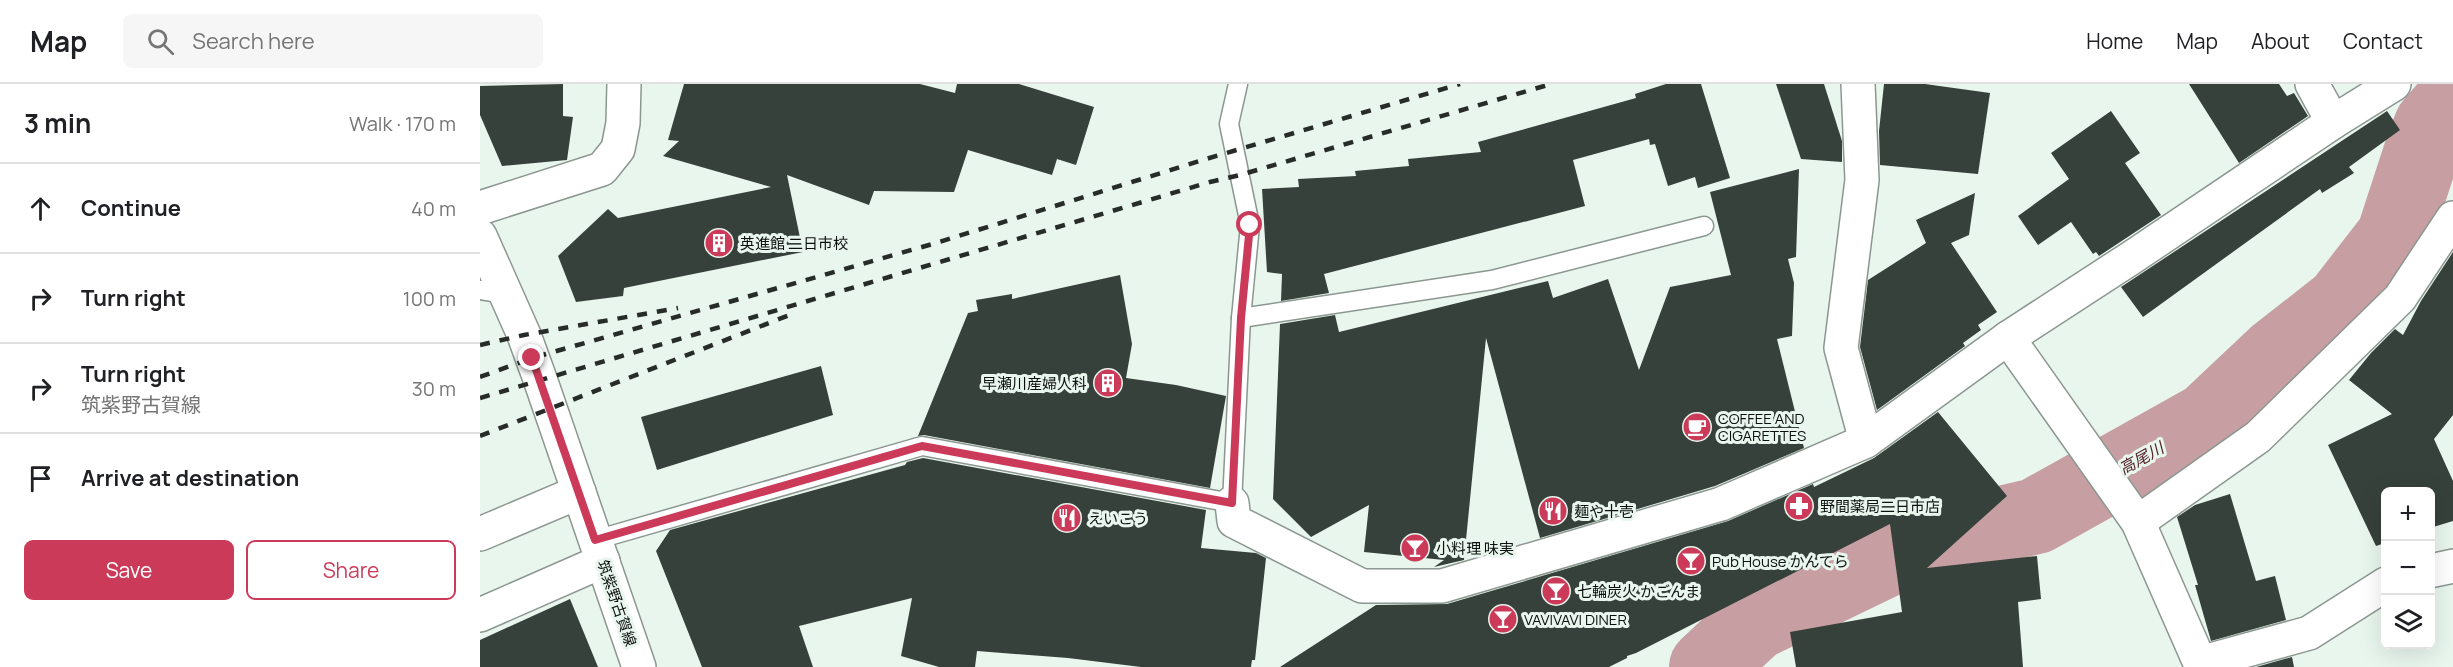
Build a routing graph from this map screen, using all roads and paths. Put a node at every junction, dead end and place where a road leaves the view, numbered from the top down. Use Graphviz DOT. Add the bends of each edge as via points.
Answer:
graph roads {
  1 [pos="624,84"];
  2 [pos="1238,84"];
  3 [pos="1858,84"];
  4 [pos="2312,84"];
  5 [pos="2394,84"];
  6 [pos="2333,122"];
  7 [pos="480,208"];
  8 [pos="2453,218"];
  9 [pos="1704,226"];
  10 [pos="480,236"];
  11 [pos="492,292"];
  12 [pos="1241,318"];
  13 [pos="2008,338"];
  14 [pos="1866,441"];
  15 [pos="579,492"];
  16 [pos="1232,503"];
  17 [pos="2133,516"];
  18 [pos="480,534"];
  19 [pos="599,551"];
  20 [pos="2453,566"];
  21 [pos="2435,570"];
  22 [pos="2381,587"];
  23 [pos="480,615"];
  24 [pos="2201,665"];
  25 [pos="639,667"];
  1 -- 7 [label="street" via="618,149 602,168"];
  2 -- 12 [label="lane" via="1229,124 1250,225"];
  3 -- 14 [label="street" via="1862,180 1841,348"];
  4 -- 6 [label="street"];
  5 -- 6 [label="street"];
  6 -- 13 [label="street"];
  8 -- 17 [label="street" via="2400,298 2258,437"];
  9 -- 12 [label="lane" via="1492,280"];
  10 -- 11 [label="street, 筑紫野古賀線"];
  11 -- 15 [label="street, 筑紫野古賀線" via="524,335"];
  12 -- 16 [label="lane"];
  13 -- 14 [label="street"];
  13 -- 17 [label="street"];
  14 -- 16 [label="street" via="1721,504 1442,586 1362,586 1234,521"];
  15 -- 18 [label="street"];
  15 -- 19 [label="street, 筑紫野古賀線"];
  16 -- 19 [label="lane" via="922,446"];
  17 -- 24 [label="street"];
  19 -- 23 [label="street"];
  19 -- 25 [label="street, 筑紫野古賀線"];
  20 -- 21 [label="street"];
  22 -- 24 [label="street" via="2309,633"];
}
